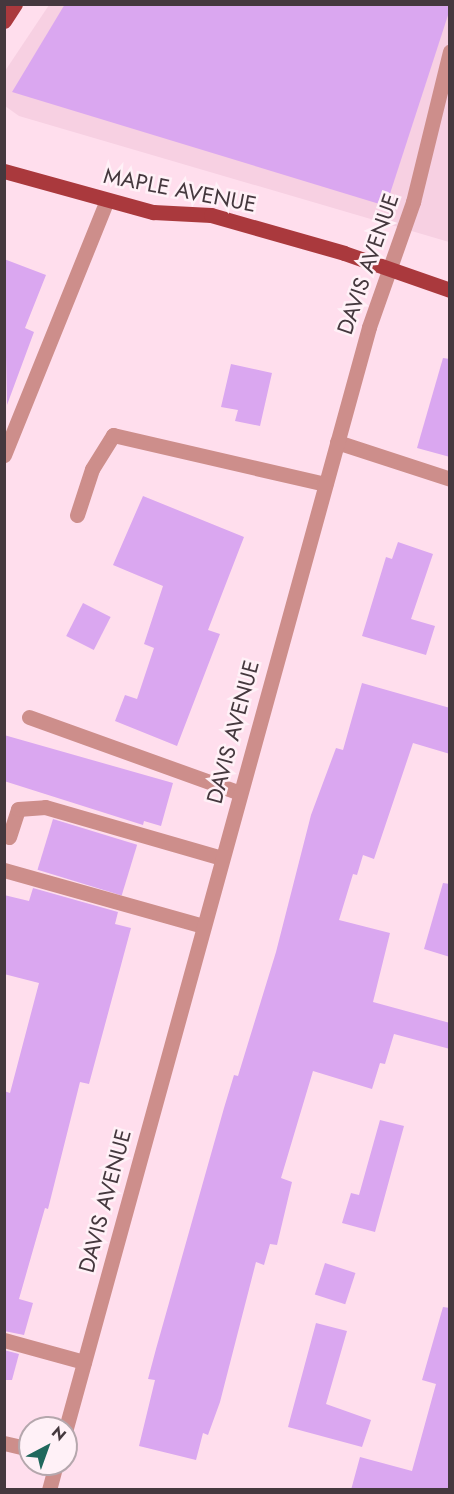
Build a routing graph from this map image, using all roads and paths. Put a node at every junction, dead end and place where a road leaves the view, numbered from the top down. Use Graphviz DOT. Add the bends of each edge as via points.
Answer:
graph roads {
  1 [pos="15,4"];
  2 [pos="4,21"];
  3 [pos="450,51"];
  4 [pos="447,78"];
  5 [pos="4,171"];
  6 [pos="108,200"];
  7 [pos="389,269"];
  8 [pos="450,290"];
  9 [pos="337,442"];
  10 [pos="4,455"];
  11 [pos="450,479"];
  12 [pos="326,484"];
  13 [pos="77,515"];
  14 [pos="29,717"];
  15 [pos="240,793"];
  16 [pos="9,837"];
  17 [pos="222,858"];
  18 [pos="4,870"];
  19 [pos="203,926"];
  20 [pos="4,1340"];
  21 [pos="84,1362"];
  22 [pos="69,1416"];
  1 -- 2 [label="main road"];
  3 -- 4 [label="street, DAVIS AVENUE"];
  4 -- 7 [label="street, DAVIS AVENUE" via="413,202"];
  5 -- 6 [label="main road, MAPLE AVENUE"];
  6 -- 7 [label="main road, MAPLE AVENUE" via="168,215 211,215"];
  6 -- 10 [label="street"];
  7 -- 8 [label="main road, MAPLE AVENUE"];
  7 -- 9 [label="street, DAVIS AVENUE"];
  9 -- 11 [label="street"];
  9 -- 12 [label="street, DAVIS AVENUE"];
  12 -- 13 [label="street" via="113,435 92,469"];
  12 -- 15 [label="street, DAVIS AVENUE"];
  14 -- 15 [label="street"];
  15 -- 17 [label="street, DAVIS AVENUE"];
  16 -- 17 [label="street" via="18,809 45,807"];
  17 -- 19 [label="street, DAVIS AVENUE"];
  18 -- 19 [label="street"];
  19 -- 21 [label="street, DAVIS AVENUE"];
  20 -- 21 [label="street"];
  21 -- 22 [label="street, DAVIS AVENUE"];
}
